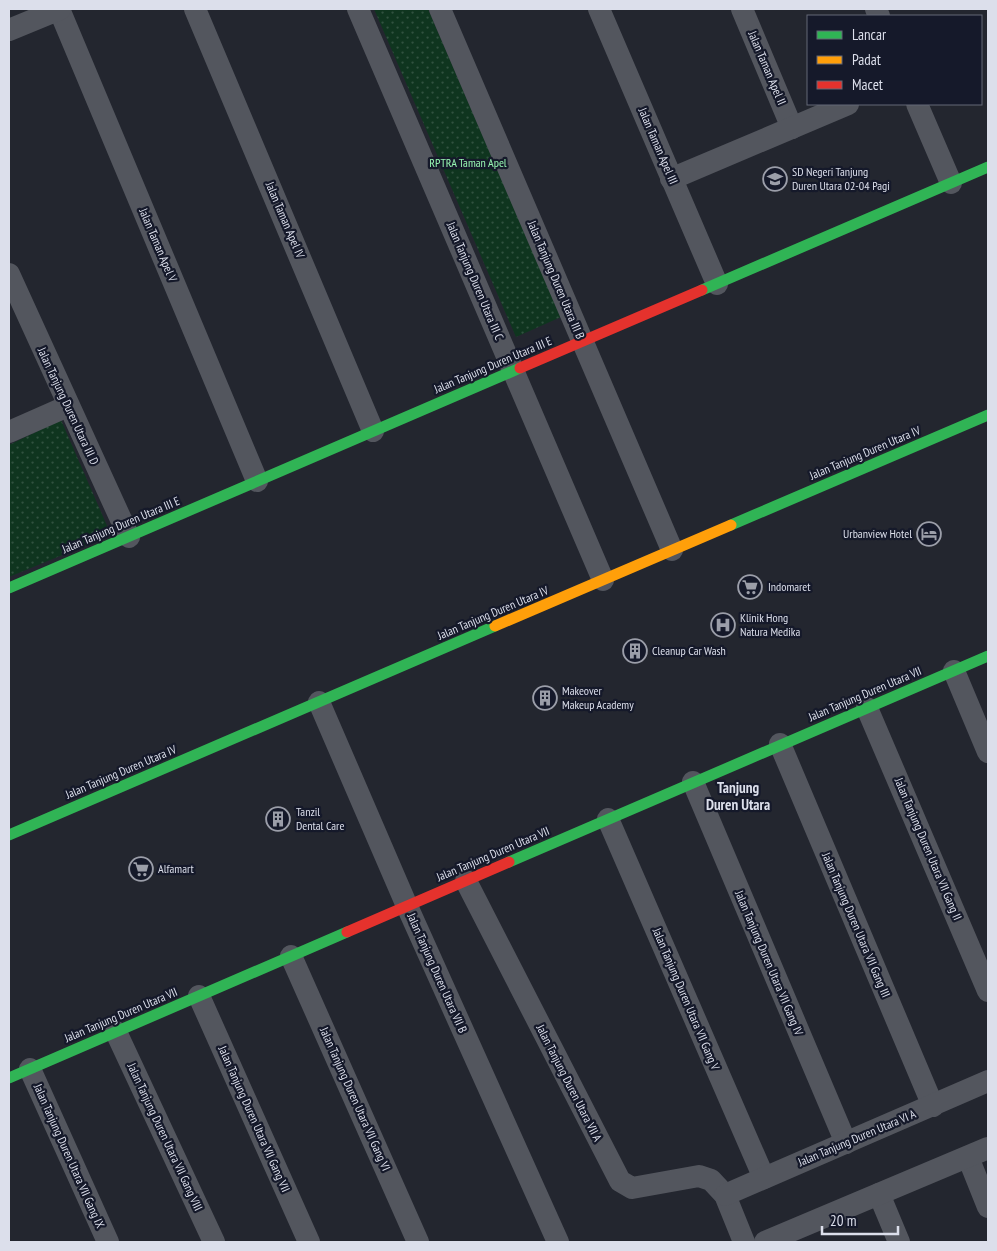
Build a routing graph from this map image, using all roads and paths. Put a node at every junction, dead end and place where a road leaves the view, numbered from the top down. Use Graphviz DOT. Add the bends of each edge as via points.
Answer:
graph roads {
  1 [pos="59,9"];
  2 [pos="195,9"];
  3 [pos="358,9"];
  4 [pos="440,9"];
  5 [pos="598,9"];
  6 [pos="742,9"];
  7 [pos="9,30"];
  8 [pos="846,105"];
  9 [pos="917,105"];
  10 [pos="792,128"];
  11 [pos="988,167"];
  12 [pos="671,179"];
  13 [pos="951,183"];
  14 [pos="9,274"];
  15 [pos="717,284"];
  16 [pos="583,342"];
  17 [pos="513,371"];
  18 [pos="68,406"];
  19 [pos="986,422"];
  20 [pos="373,431"];
  21 [pos="9,432"];
  22 [pos="257,482"];
  23 [pos="129,537"];
  24 [pos="672,550"];
  25 [pos="602,580"];
  26 [pos="9,588"];
  27 [pos="988,656"];
  28 [pos="954,671"];
  29 [pos="319,702"];
  30 [pos="867,708"];
  31 [pos="780,744"];
  32 [pos="988,752"];
  33 [pos="693,782"];
  34 [pos="608,819"];
  35 [pos="9,835"];
  36 [pos="466,881"];
  37 [pos="408,906"];
  38 [pos="291,956"];
  39 [pos="988,991"];
  40 [pos="199,996"];
  41 [pos="116,1032"];
  42 [pos="30,1069"];
  43 [pos="9,1078"];
  44 [pos="988,1082"];
  45 [pos="933,1106"];
  46 [pos="846,1143"];
  47 [pos="988,1148"];
  48 [pos="968,1157"];
  49 [pos="764,1178"];
  50 [pos="880,1194"];
  51 [pos="725,1195"];
  52 [pos="988,1207"];
  53 [pos="108,1242"];
  54 [pos="214,1242"];
  55 [pos="309,1242"];
  56 [pos="418,1242"];
  57 [pos="558,1242"];
  58 [pos="744,1242"];
  59 [pos="765,1242"];
  60 [pos="899,1242"];
  1 -- 7 [label="street"];
  1 -- 22 [label="street, Jalan Taman Apel V"];
  2 -- 20 [label="street, Jalan Taman Apel IV"];
  3 -- 17 [label="street, Jalan Tanjung Duren Utara III C"];
  4 -- 16 [label="street, Jalan Tanjung Duren Utara III B"];
  5 -- 12 [label="street, Jalan Taman Apel III"];
  6 -- 10 [label="street, Jalan Taman Apel II"];
  8 -- 10 [label="street"];
  9 -- 13 [label="street"];
  10 -- 12 [label="street"];
  11 -- 13 [label="street, Jalan Tanjung Duren Utara III E"];
  12 -- 15 [label="street, Jalan Taman Apel III"];
  13 -- 15 [label="street, Jalan Tanjung Duren Utara III E"];
  14 -- 18 [label="street, Jalan Tanjung Duren Utara III D"];
  15 -- 16 [label="street, Jalan Tanjung Duren Utara III E"];
  16 -- 17 [label="street, Jalan Tanjung Duren Utara III E"];
  16 -- 24 [label="street, Jalan Tanjung Duren Utara III B"];
  17 -- 20 [label="street, Jalan Tanjung Duren Utara III E"];
  17 -- 25 [label="street, Jalan Tanjung Duren Utara III C"];
  18 -- 21 [label="street"];
  18 -- 23 [label="street, Jalan Tanjung Duren Utara III D"];
  19 -- 24 [label="street, Jalan Tanjung Duren Utara IV"];
  20 -- 22 [label="street, Jalan Tanjung Duren Utara III E"];
  22 -- 23 [label="street, Jalan Tanjung Duren Utara III E"];
  23 -- 26 [label="street, Jalan Tanjung Duren Utara III E"];
  24 -- 25 [label="street, Jalan Tanjung Duren Utara IV"];
  25 -- 29 [label="street, Jalan Tanjung Duren Utara IV"];
  27 -- 28 [label="street, Jalan Tanjung Duren Utara VII"];
  28 -- 30 [label="street, Jalan Tanjung Duren Utara VII"];
  28 -- 32 [label="street"];
  29 -- 35 [label="street, Jalan Tanjung Duren Utara IV"];
  29 -- 37 [label="street, Jalan Tanjung Duren Utara VII B"];
  30 -- 31 [label="street, Jalan Tanjung Duren Utara VII"];
  30 -- 39 [label="street, Jalan Tanjung Duren Utara VII Gang II"];
  31 -- 33 [label="street, Jalan Tanjung Duren Utara VII"];
  31 -- 45 [label="street, Jalan Tanjung Duren Utara VII Gang III"];
  33 -- 34 [label="street, Jalan Tanjung Duren Utara VII"];
  33 -- 46 [label="street, Jalan Tanjung Duren Utara VII Gang IV"];
  34 -- 36 [label="street, Jalan Tanjung Duren Utara VII"];
  34 -- 49 [label="street, Jalan Tanjung Duren Utara VII Gang V"];
  36 -- 37 [label="street, Jalan Tanjung Duren Utara VII"];
  36 -- 51 [label="street, Jalan Tanjung Duren Utara VII A" via="620,1181 632,1188 698,1176 711,1180"];
  37 -- 38 [label="street, Jalan Tanjung Duren Utara VII"];
  37 -- 57 [label="street, Jalan Tanjung Duren Utara VII B"];
  38 -- 40 [label="street, Jalan Tanjung Duren Utara VII"];
  38 -- 56 [label="street, Jalan Tanjung Duren Utara VII Gang VI"];
  40 -- 41 [label="street, Jalan Tanjung Duren Utara VII"];
  40 -- 55 [label="street, Jalan Tanjung Duren Utara VII Gang VII"];
  41 -- 42 [label="street, Jalan Tanjung Duren Utara VII"];
  41 -- 54 [label="street, Jalan Tanjung Duren Utara VII Gang VIII"];
  42 -- 43 [label="street, Jalan Tanjung Duren Utara VII"];
  42 -- 53 [label="street, Jalan Tanjung Duren Utara VII Gang IX"];
  44 -- 45 [label="street, Jalan Tanjung Duren Utara VI A"];
  45 -- 46 [label="street, Jalan Tanjung Duren Utara VI A"];
  46 -- 49 [label="street, Jalan Tanjung Duren Utara VI A"];
  47 -- 48 [label="street"];
  48 -- 50 [label="street"];
  48 -- 52 [label="street"];
  49 -- 51 [label="street, Jalan Tanjung Duren Utara VI A"];
  50 -- 59 [label="street"];
  50 -- 60 [label="street"];
  51 -- 58 [label="street"];
}
